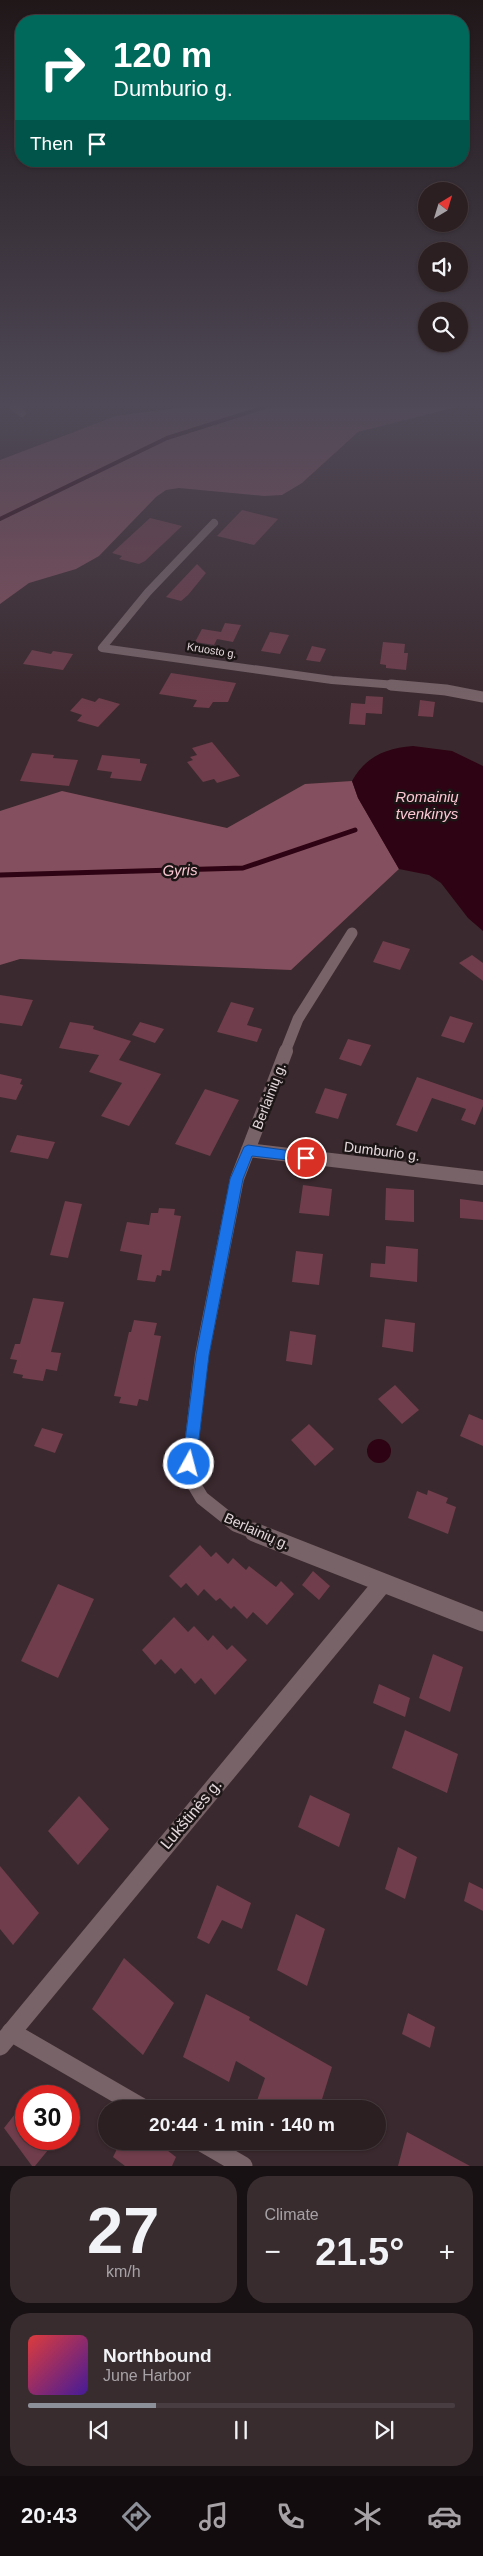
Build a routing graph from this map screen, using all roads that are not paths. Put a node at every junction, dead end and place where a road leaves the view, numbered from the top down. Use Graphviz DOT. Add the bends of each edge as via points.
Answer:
graph roads {
  1 [pos="214,523"];
  2 [pos="483,697"];
  3 [pos="352,933"];
  4 [pos="248,1150"];
  5 [pos="483,1178"];
  6 [pos="383,1582"];
  7 [pos="483,1622"];
  8 [pos="5,2039"];
  9 [pos="126,2100"];
  10 [pos="215,2150"];
  11 [pos="243,2166"];
  1 -- 2 [label="street, Kruosto g." via="148,592 102,648 334,680 459,691"];
  3 -- 4 [label="street, Berlainių g." via="298,1019"];
  4 -- 5 [label="street, Dumburio g."];
  4 -- 6 [label="street, Berlainių g." via="236,1179 202,1355 189,1464 193,1483 202,1498 236,1525"];
  6 -- 7 [label="street, Berlainių g."];
  6 -- 8 [label="street, Lukštinės g."];
  8 -- 9 [label="street"];
  10 -- 11 [label="street"];
}
